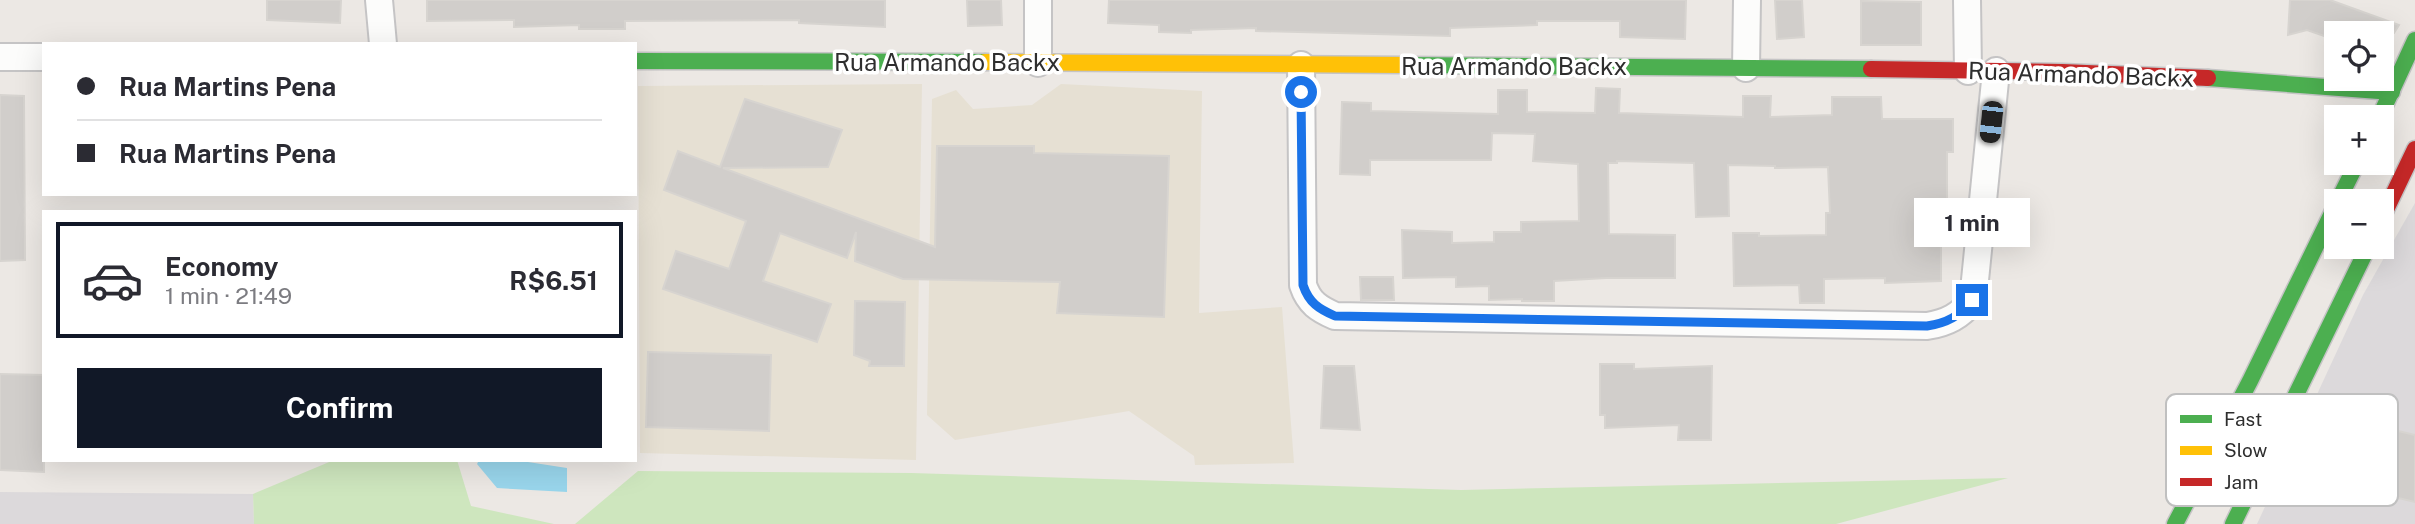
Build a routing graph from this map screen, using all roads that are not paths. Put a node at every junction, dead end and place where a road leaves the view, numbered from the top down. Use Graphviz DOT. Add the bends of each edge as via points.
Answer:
graph roads {
  1 [pos="379,0"];
  2 [pos="1038,0"];
  3 [pos="1746,0"];
  4 [pos="1967,0"];
  5 [pos="2415,40"];
  6 [pos="383,42"];
  7 [pos="0,57"];
  8 [pos="42,57"];
  9 [pos="637,61"];
  10 [pos="1038,63"];
  11 [pos="1301,65"];
  12 [pos="1746,68"];
  13 [pos="1968,71"];
  14 [pos="1996,71"];
  15 [pos="2392,92"];
  16 [pos="2385,105"];
  17 [pos="2415,149"];
  18 [pos="2394,193"];
  19 [pos="2324,230"];
  20 [pos="2362,259"];
  21 [pos="2243,394"];
  22 [pos="2296,394"];
  23 [pos="2184,506"];
  24 [pos="2242,506"];
  25 [pos="2175,524"];
  26 [pos="2233,524"];
  1 -- 6 [label="street"];
  2 -- 10 [label="street"];
  3 -- 12 [label="street"];
  4 -- 13 [label="street"];
  5 -- 15 [label="street"];
  7 -- 8 [label="street"];
  9 -- 10 [label="street, Rua Armando Backx"];
  10 -- 11 [label="street, Rua Armando Backx"];
  11 -- 12 [label="street, Rua Armando Backx"];
  11 -- 14 [label="street" via="1303,285 1318,309 1335,316 1927,326 1952,319 1972,300"];
  12 -- 13 [label="street, Rua Armando Backx"];
  13 -- 14 [label="street, Rua Armando Backx"];
  14 -- 15 [label="street, Rua Armando Backx" via="2292,81"];
  15 -- 16 [label="street"];
  17 -- 18 [label="street"];
  19 -- 21 [label="street"];
  20 -- 22 [label="street"];
  23 -- 25 [label="street"];
  24 -- 26 [label="street"];
}
